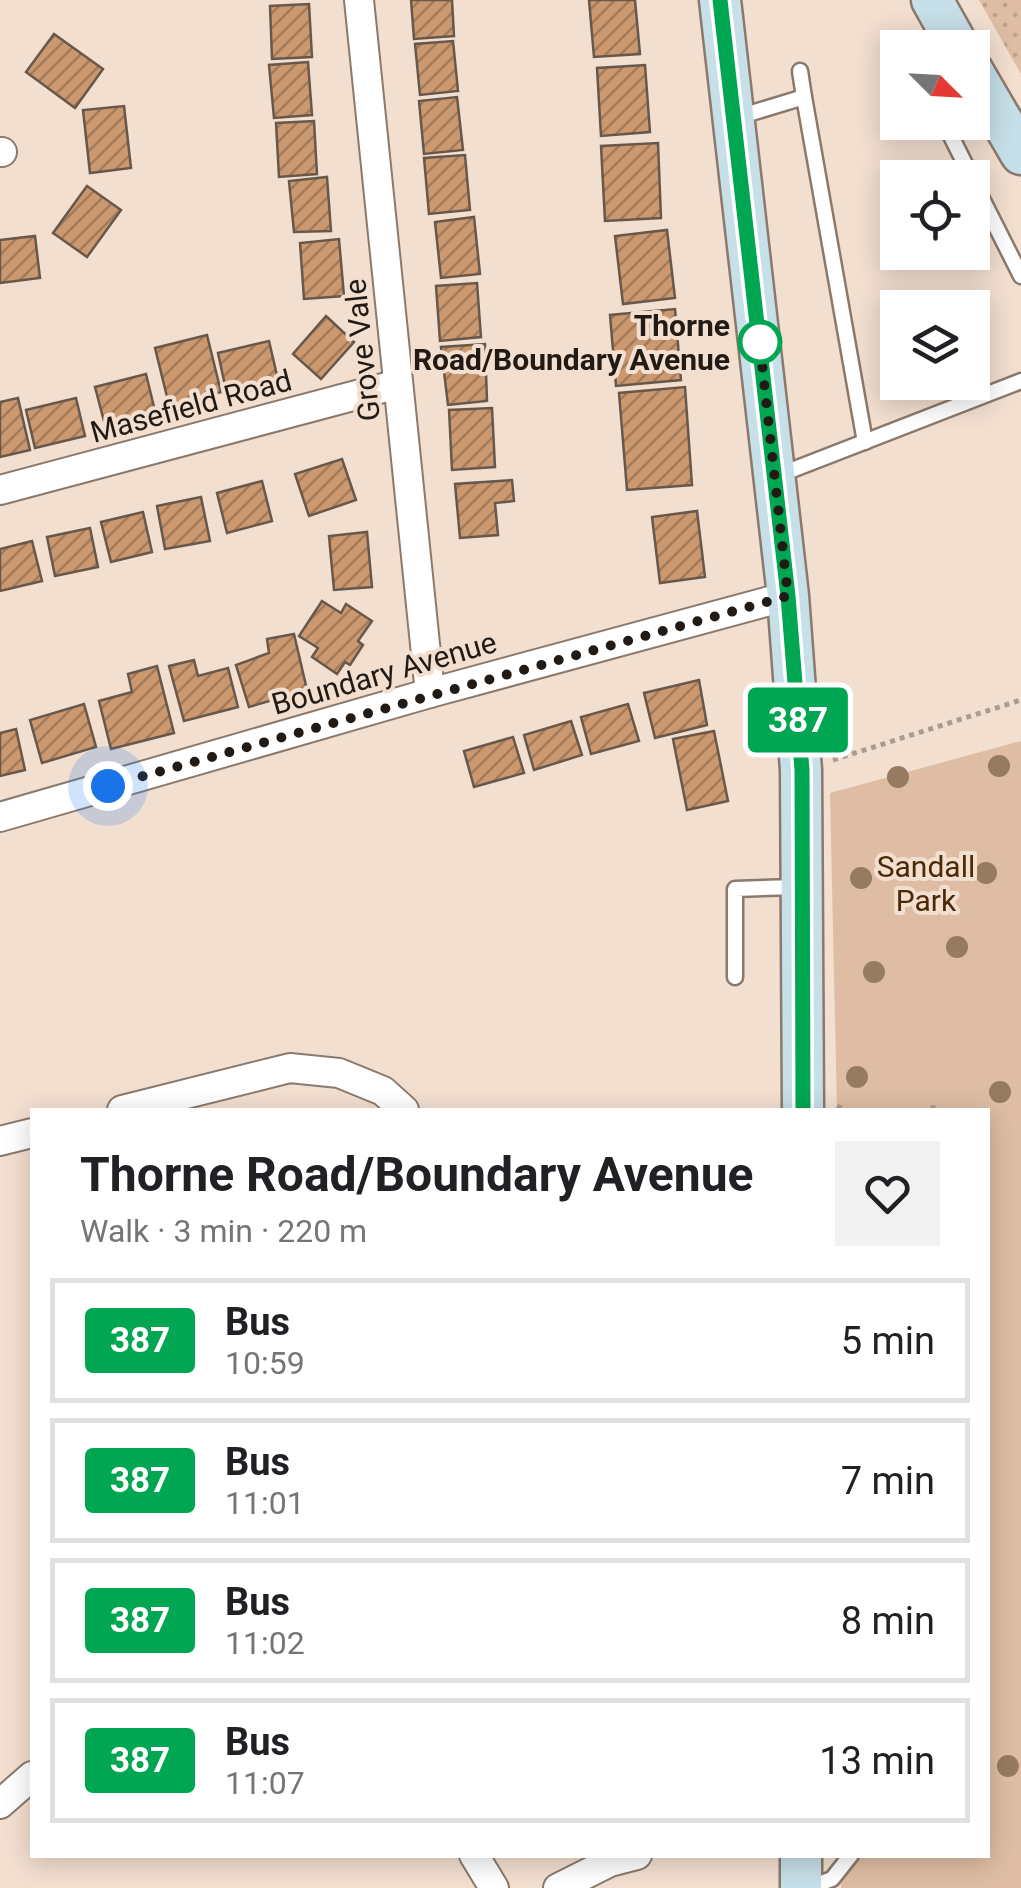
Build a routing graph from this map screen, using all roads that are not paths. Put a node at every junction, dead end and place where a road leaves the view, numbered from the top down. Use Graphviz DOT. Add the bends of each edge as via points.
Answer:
graph roads {
  1 [pos="359,0"];
  2 [pos="720,0"];
  3 [pos="932,0"];
  4 [pos="949,30"];
  5 [pos="800,71"];
  6 [pos="804,97"];
  7 [pos="990,101"];
  8 [pos="734,118"];
  9 [pos="1021,154"];
  10 [pos="990,214"];
  11 [pos="1021,276"];
  12 [pos="1021,382"];
  13 [pos="398,384"];
  14 [pos="865,442"];
  15 [pos="774,477"];
  16 [pos="0,490"];
  17 [pos="788,596"];
  18 [pos="430,694"];
  19 [pos="0,817"];
  20 [pos="802,887"];
  21 [pos="735,977"];
  22 [pos="176,1103"];
  23 [pos="137,1108"];
  24 [pos="402,1108"];
  25 [pos="820,1108"];
  26 [pos="30,1134"];
  27 [pos="0,1141"];
  28 [pos="30,1778"];
  29 [pos="0,1804"];
  30 [pos="476,1858"];
  31 [pos="625,1858"];
  32 [pos="802,1858"];
  33 [pos="848,1858"];
  34 [pos="494,1888"];
  35 [pos="558,1888"];
  36 [pos="804,1888"];
  1 -- 13 [label="street, Grove Vale"];
  2 -- 8 [label="street"];
  3 -- 4 [label="street"];
  5 -- 6 [label="lane"];
  6 -- 8 [label="lane"];
  6 -- 14 [label="lane"];
  7 -- 9 [label="street"];
  8 -- 15 [label="street"];
  10 -- 11 [label="lane"];
  12 -- 14 [label="lane"];
  13 -- 16 [label="street, Masefield Road"];
  13 -- 18 [label="street, Grove Vale"];
  14 -- 15 [label="lane"];
  15 -- 17 [label="street"];
  17 -- 18 [label="street, Boundary Avenue"];
  17 -- 20 [label="street" via="802,770"];
  18 -- 19 [label="street, Boundary Avenue"];
  20 -- 21 [label="lane" via="735,889"];
  20 -- 25 [label="street"];
  22 -- 23 [label="street"];
  22 -- 24 [label="street" via="290,1068 339,1073 383,1090"];
  26 -- 27 [label="street"];
  28 -- 29 [label="street"];
  30 -- 34 [label="street"];
  31 -- 35 [label="street"];
  32 -- 36 [label="street"];
  33 -- 36 [label="lane" via="832,1879"];
}
